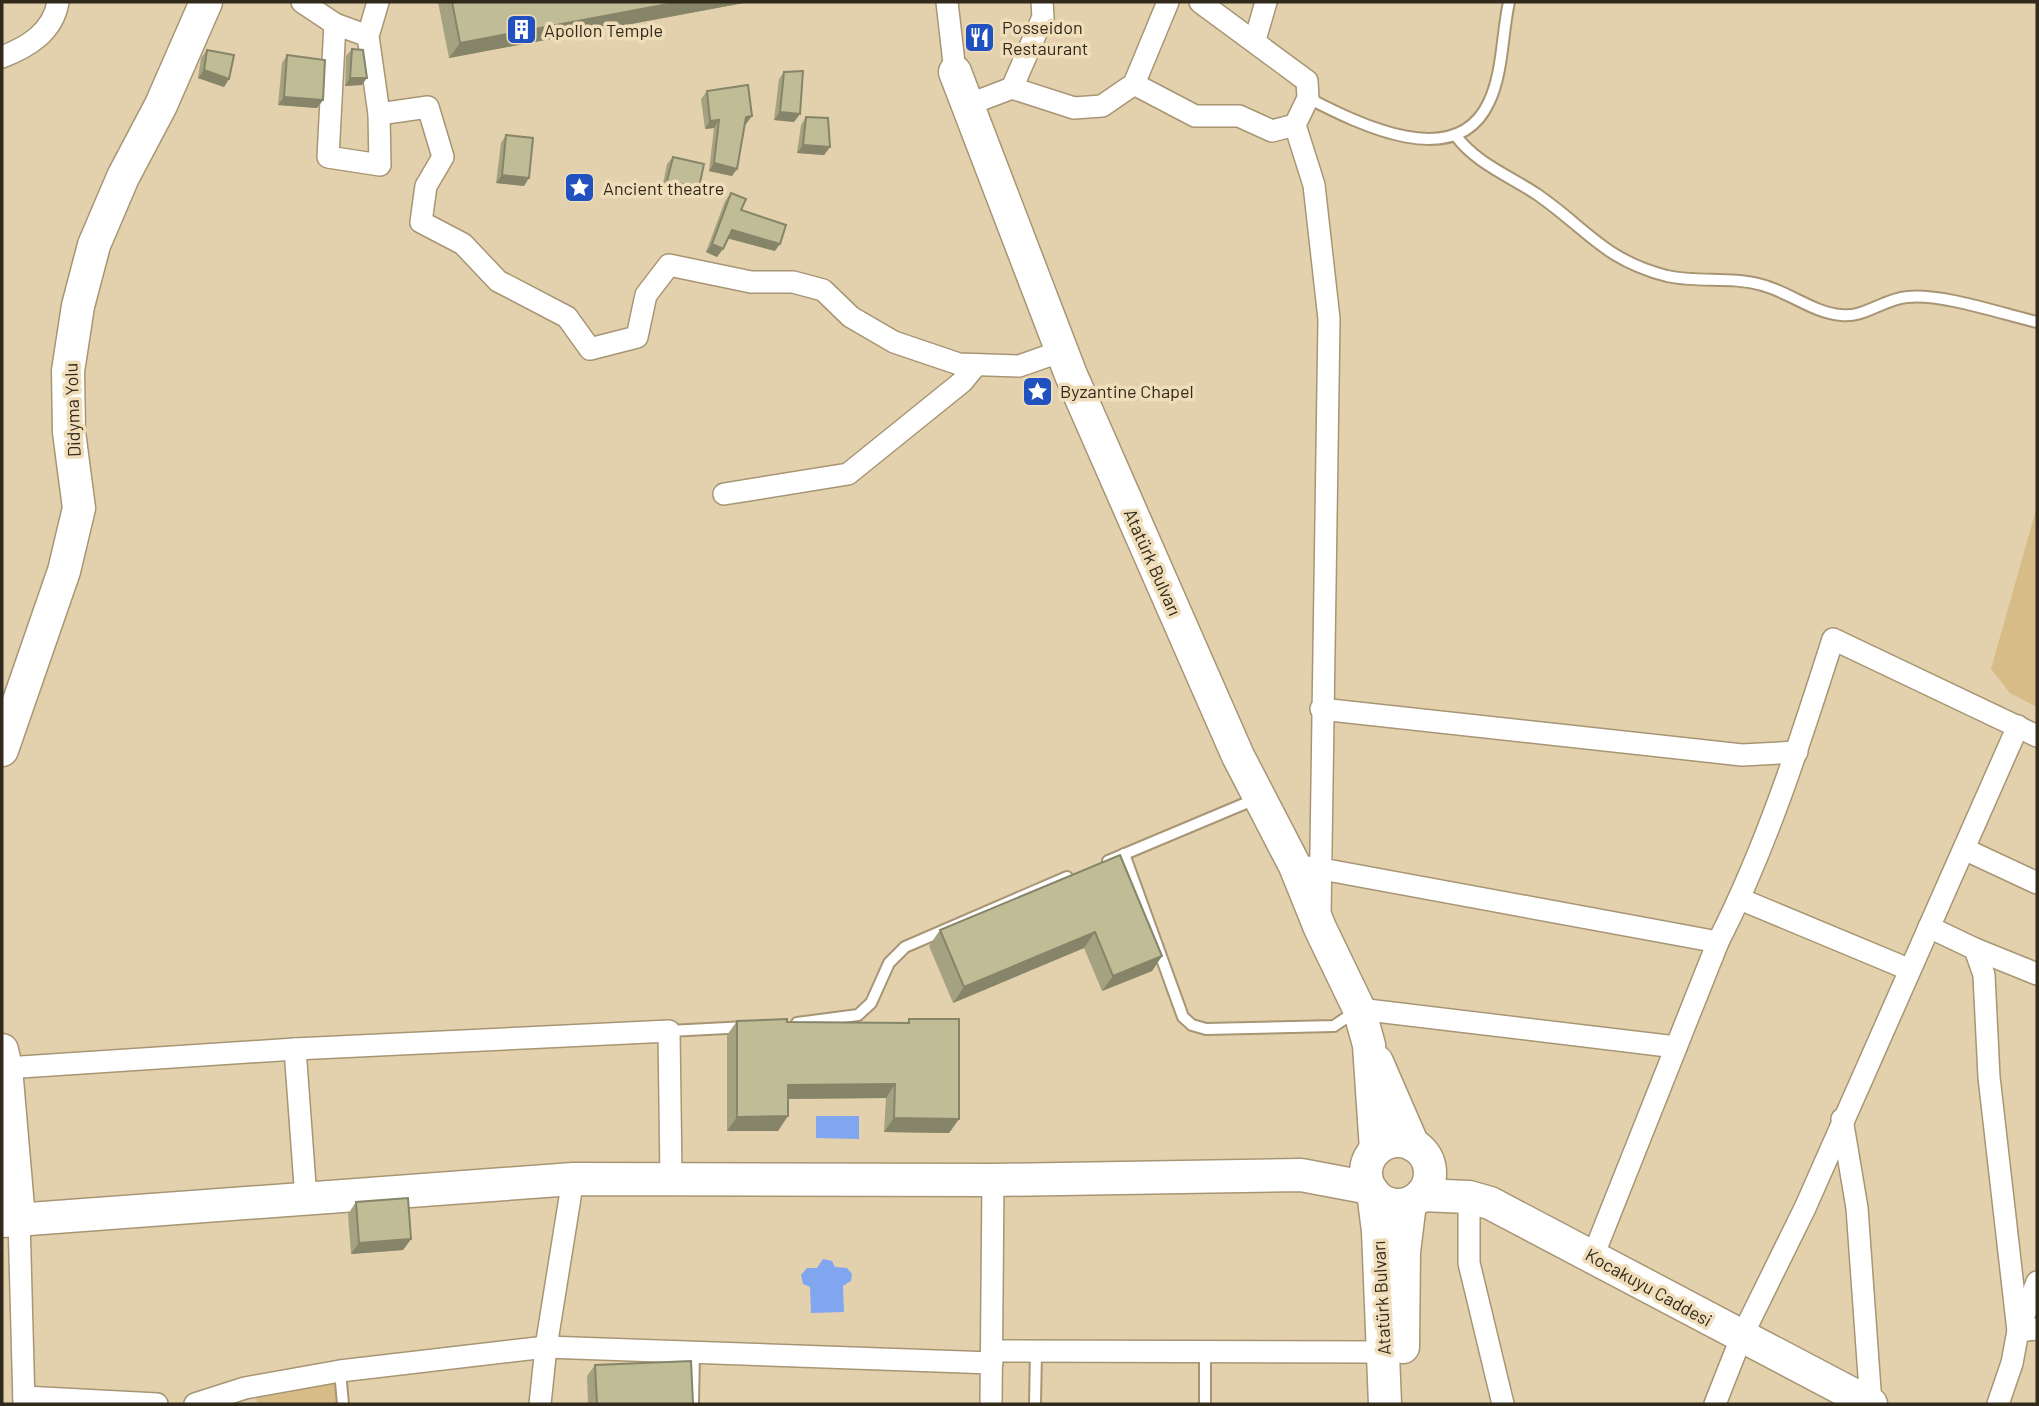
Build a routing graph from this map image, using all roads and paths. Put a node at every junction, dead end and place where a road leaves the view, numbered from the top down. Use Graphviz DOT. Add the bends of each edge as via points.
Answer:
graph roads {
  1 [pos="58,2"];
  2 [pos="206,2"];
  3 [pos="302,2"];
  4 [pos="378,2"];
  5 [pos="947,2"];
  6 [pos="1042,2"];
  7 [pos="1168,2"];
  8 [pos="1200,2"];
  9 [pos="1265,2"];
  10 [pos="1509,2"];
  11 [pos="335,24"];
  12 [pos="368,36"];
  13 [pos="1255,40"];
  14 [pos="2,57"];
  15 [pos="955,72"];
  16 [pos="1133,84"];
  17 [pos="1013,88"];
  18 [pos="1308,98"];
  19 [pos="970,104"];
  20 [pos="379,114"];
  21 [pos="1295,125"];
  22 [pos="1457,136"];
  23 [pos="2037,322"];
  24 [pos="1062,351"];
  25 [pos="976,365"];
  26 [pos="724,494"];
  27 [pos="1321,709"];
  28 [pos="2018,726"];
  29 [pos="2037,736"];
  30 [pos="2,750"];
  31 [pos="1797,752"];
  32 [pos="1259,797"];
  33 [pos="1964,849"];
  34 [pos="1124,854"];
  35 [pos="1100,864"];
  36 [pos="1309,867"];
  37 [pos="1076,874"];
  38 [pos="2037,883"];
  39 [pos="1740,899"];
  40 [pos="1929,927"];
  41 [pos="1718,942"];
  42 [pos="1975,949"];
  43 [pos="1908,969"];
  44 [pos="2037,974"];
  45 [pos="1359,1009"];
  46 [pos="791,1023"];
  47 [pos="763,1025"];
  48 [pos="668,1031"];
  49 [pos="1369,1045"];
  50 [pos="1676,1047"];
  51 [pos="295,1049"];
  52 [pos="3,1061"];
  53 [pos="1842,1119"];
  54 [pos="1421,1154"];
  55 [pos="1372,1173"];
  56 [pos="671,1178"];
  57 [pos="573,1179"];
  58 [pos="993,1180"];
  59 [pos="1469,1197"];
  60 [pos="306,1199"];
  61 [pos="1415,1199"];
  62 [pos="10,1220"];
  63 [pos="1593,1256"];
  64 [pos="2037,1282"];
  65 [pos="2027,1330"];
  66 [pos="1741,1338"];
  67 [pos="546,1347"];
  68 [pos="1036,1351"];
  69 [pos="694,1352"];
  70 [pos="1205,1352"];
  71 [pos="1384,1352"];
  72 [pos="992,1357"];
  73 [pos="340,1370"];
  74 [pos="246,1396"];
  75 [pos="24,1401"];
  76 [pos="157,1404"];
  77 [pos="195,1404"];
  78 [pos="343,1404"];
  79 [pos="540,1404"];
  80 [pos="693,1404"];
  81 [pos="991,1404"];
  82 [pos="1035,1404"];
  83 [pos="1205,1404"];
  84 [pos="1385,1404"];
  85 [pos="1402,1404"];
  86 [pos="1503,1404"];
  87 [pos="1715,1404"];
  88 [pos="1871,1404"];
  89 [pos="1998,1404"];
  1 -- 14 [label="street" via="56,14 31,46"];
  2 -- 30 [label="street, Didyma Yolu" via="94,245 68,371 69,432 79,508 64,571"];
  3 -- 11 [label="street"];
  4 -- 12 [label="street"];
  5 -- 15 [label="street"];
  6 -- 17 [label="street" via="1042,16"];
  7 -- 16 [label="street"];
  8 -- 13 [label="street"];
  9 -- 13 [label="street"];
  10 -- 22 [label="lane" via="1489,103"];
  11 -- 12 [label="street"];
  11 -- 20 [label="street" via="328,157 380,165"];
  12 -- 20 [label="street"];
  13 -- 18 [label="street" via="1307,81"];
  15 -- 19 [label="street, Atatürk Bulvarı"];
  16 -- 17 [label="street" via="1102,106 1073,108"];
  16 -- 21 [label="street" via="1195,116 1239,116 1272,131"];
  17 -- 19 [label="street"];
  18 -- 21 [label="street"];
  18 -- 22 [label="lane" via="1365,127 1402,135"];
  19 -- 24 [label="street, Atatürk Bulvarı"];
  20 -- 25 [label="street" via="428,107 443,157 426,186 421,222 463,244 498,281 567,317 590,349 637,337 646,295 668,265 751,282 793,282 823,289 851,317 894,342 959,364"];
  21 -- 27 [label="street" via="1314,185 1329,319"];
  22 -- 23 [label="lane" via="1475,157 1538,196 1597,244 1664,275 1749,281 1838,315 1922,296"];
  24 -- 25 [label="street" via="1019,366"];
  24 -- 32 [label="street, Atatürk Bulvarı"];
  25 -- 26 [label="street" via="962,382 848,474"];
  27 -- 31 [label="street" via="1742,755"];
  27 -- 36 [label="street"];
  28 -- 29 [label="street"];
  28 -- 31 [label="street" via="1833,639"];
  28 -- 33 [label="street"];
  31 -- 39 [label="street"];
  32 -- 34 [label="lane"];
  32 -- 36 [label="street, Atatürk Bulvarı"];
  33 -- 38 [label="street"];
  33 -- 40 [label="street"];
  34 -- 35 [label="lane"];
  34 -- 45 [label="lane" via="1184,1017 1192,1025 1206,1029 1334,1026"];
  36 -- 41 [label="street"];
  36 -- 45 [label="street, Atatürk Bulvarı" via="1320,928"];
  37 -- 46 [label="lane" via="905,947 888,963 871,1003 858,1015"];
  39 -- 41 [label="street"];
  39 -- 43 [label="street"];
  40 -- 42 [label="street"];
  40 -- 43 [label="street"];
  41 -- 50 [label="street"];
  42 -- 44 [label="street"];
  42 -- 65 [label="street" via="1984,975 1989,1077"];
  43 -- 53 [label="street"];
  45 -- 49 [label="street, Atatürk Bulvarı"];
  45 -- 50 [label="street"];
  47 -- 48 [label="lane"];
  48 -- 51 [label="street"];
  48 -- 56 [label="street"];
  49 -- 54 [label="street, Atatürk Bulvarı"];
  49 -- 55 [label="street, Atatürk Bulvarı"];
  50 -- 63 [label="street"];
  51 -- 52 [label="street"];
  51 -- 60 [label="street"];
  52 -- 62 [label="street"];
  53 -- 66 [label="street" via="1805,1208"];
  53 -- 88 [label="street" via="1857,1208"];
  54 -- 55 [label="street" via="1398,1141"];
  54 -- 59 [label="street"];
  54 -- 61 [label="street" via="1429,1180"];
  55 -- 58 [label="street"];
  55 -- 61 [label="street" via="1389,1203"];
  55 -- 71 [label="street, Atatürk Bulvarı"];
  56 -- 57 [label="street"];
  56 -- 58 [label="street"];
  57 -- 60 [label="street"];
  57 -- 67 [label="street"];
  58 -- 72 [label="street"];
  59 -- 61 [label="street, Kocakuyu Caddesi"];
  59 -- 63 [label="street, Kocakuyu Caddesi" via="1490,1203"];
  59 -- 86 [label="street" via="1469,1263"];
  60 -- 62 [label="street"];
  61 -- 85 [label="street, Atatürk Bulvarı" via="1404,1252"];
  62 -- 75 [label="street"];
  63 -- 66 [label="street, Kocakuyu Caddesi"];
  64 -- 65 [label="street"];
  65 -- 89 [label="street"];
  66 -- 87 [label="street"];
  66 -- 88 [label="street, Kocakuyu Caddesi"];
  67 -- 69 [label="street"];
  67 -- 73 [label="street"];
  67 -- 79 [label="street"];
  68 -- 70 [label="street"];
  68 -- 72 [label="street"];
  68 -- 82 [label="lane"];
  69 -- 72 [label="street"];
  69 -- 80 [label="lane"];
  70 -- 71 [label="street"];
  70 -- 83 [label="lane"];
  71 -- 84 [label="street, Atatürk Bulvarı"];
  72 -- 81 [label="street"];
  73 -- 74 [label="street"];
  73 -- 78 [label="lane"];
  74 -- 77 [label="street"];
  75 -- 76 [label="street"];
}
